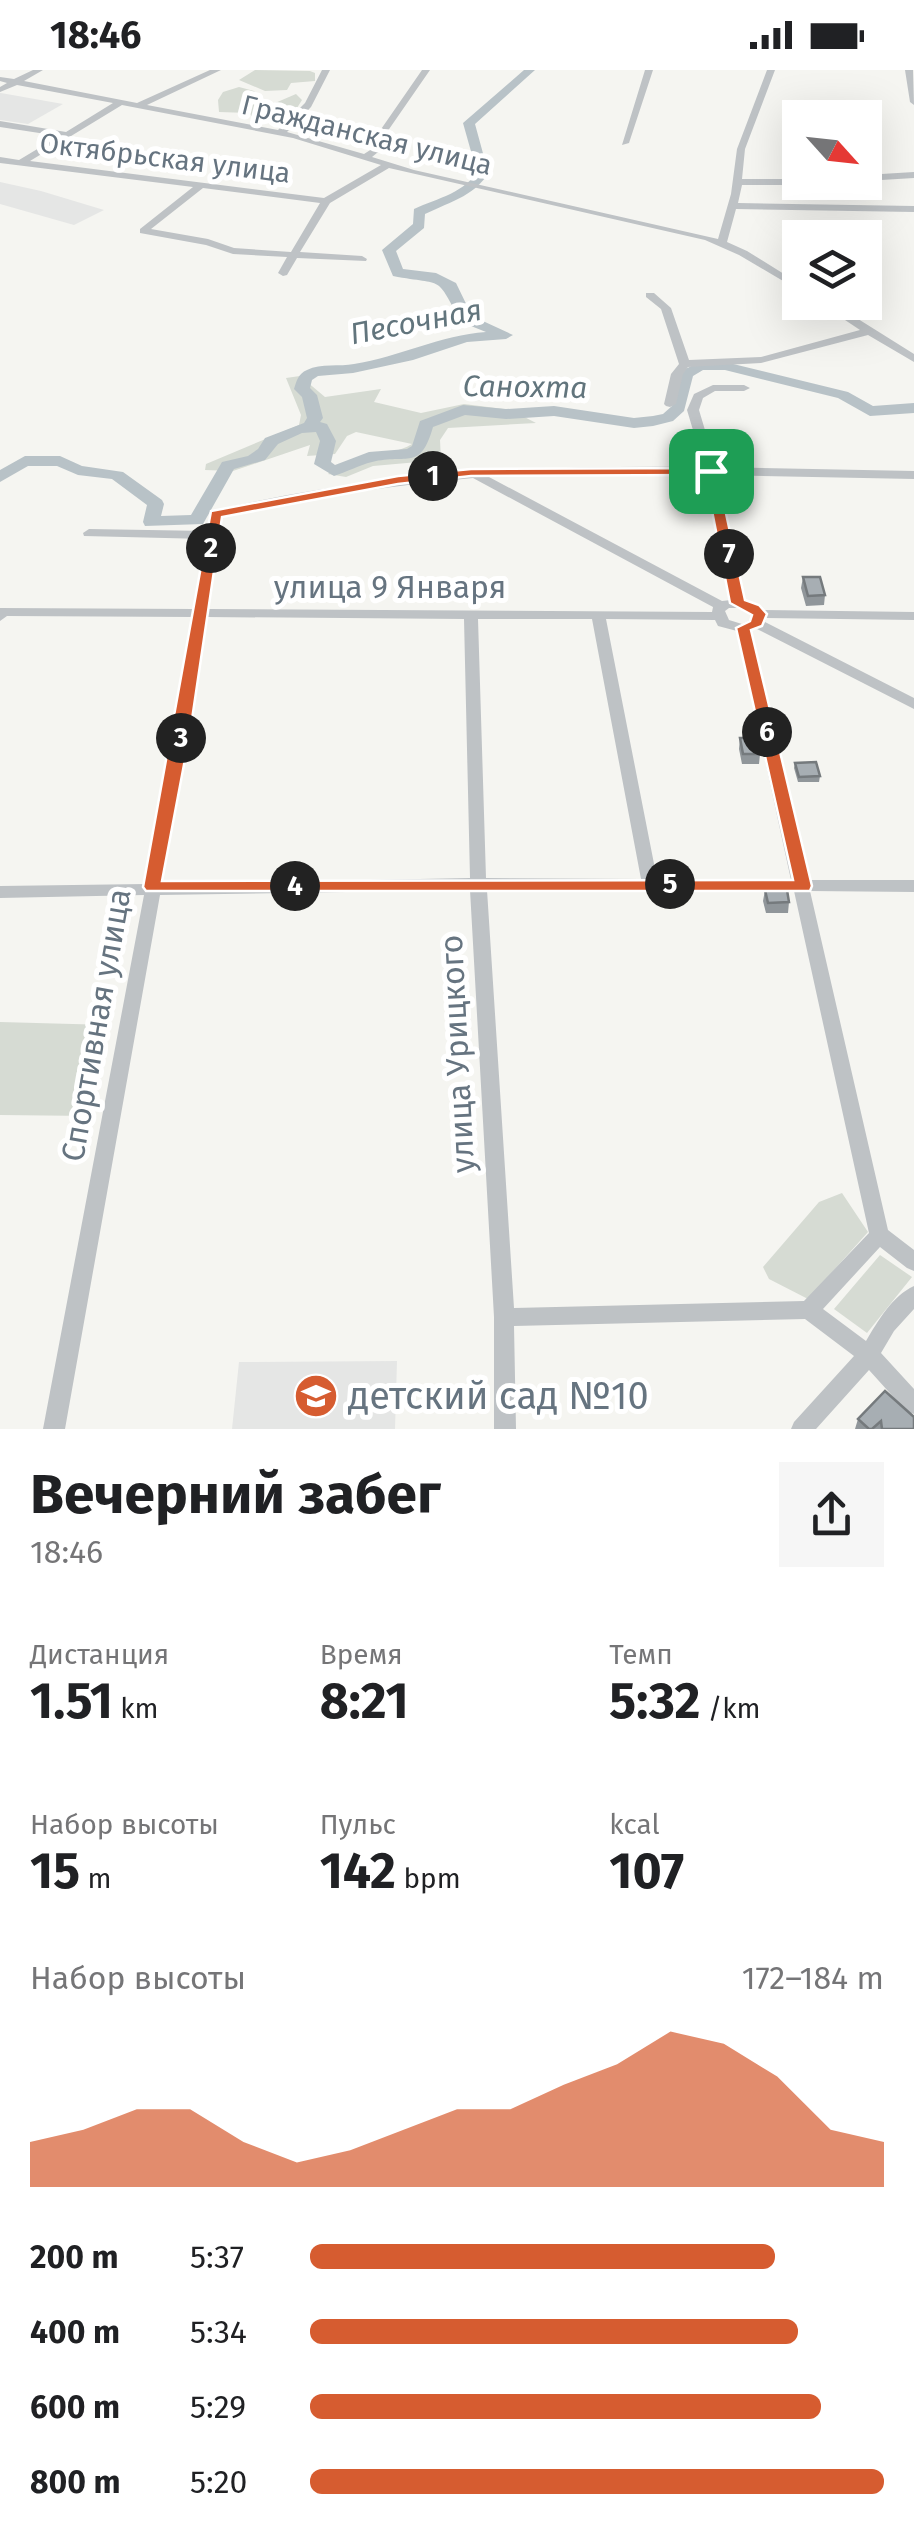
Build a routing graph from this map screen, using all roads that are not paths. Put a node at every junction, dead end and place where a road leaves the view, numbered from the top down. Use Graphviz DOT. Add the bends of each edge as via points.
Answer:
graph roads {
  1 [pos="38,70"];
  2 [pos="217,70"];
  3 [pos="326,70"];
  4 [pos="426,70"];
  5 [pos="648,70"];
  6 [pos="771,70"];
  7 [pos="909,70"];
  8 [pos="0,79"];
  9 [pos="14,82"];
  10 [pos="0,90"];
  11 [pos="121,102"];
  12 [pos="914,102"];
  13 [pos="139,105"];
  14 [pos="0,124"];
  15 [pos="280,133"];
  16 [pos="65,134"];
  17 [pos="625,144"];
  18 [pos="365,158"];
  19 [pos="0,160"];
  20 [pos="20,163"];
  21 [pos="388,165"];
  22 [pos="914,174"];
  23 [pos="882,177"];
  24 [pos="737,182"];
  25 [pos="782,182"];
  26 [pos="202,185"];
  27 [pos="326,200"];
  28 [pos="733,206"];
  29 [pos="914,208"];
  30 [pos="722,242"];
  31 [pos="296,253"];
  32 [pos="362,260"];
  33 [pos="283,273"];
  34 [pos="782,277"];
  35 [pos="650,295"];
  36 [pos="851,320"];
  37 [pos="869,332"];
  38 [pos="914,360"];
  39 [pos="685,364"];
  40 [pos="744,388"];
  41 [pos="670,404"];
  42 [pos="711,471"];
  43 [pos="471,472"];
  44 [pos="914,475"];
  45 [pos="89,533"];
  46 [pos="213,535"];
  47 [pos="738,603"];
  48 [pos="720,611"];
  49 [pos="201,613"];
  50 [pos="1,614"];
  51 [pos="472,615"];
  52 [pos="598,615"];
  53 [pos="914,616"];
  54 [pos="753,622"];
  55 [pos="914,704"];
  56 [pos="478,884"];
  57 [pos="650,884"];
  58 [pos="804,886"];
  59 [pos="914,886"];
  60 [pos="152,887"];
  61 [pos="0,892"];
  62 [pos="880,1235"];
  63 [pos="914,1262"];
  64 [pos="914,1295"];
  65 [pos="810,1310"];
  66 [pos="504,1317"];
  67 [pos="869,1355"];
  68 [pos="914,1404"];
  69 [pos="54,1429"];
  70 [pos="504,1429"];
  71 [pos="802,1429"];
  1 -- 9 [label="street"];
  2 -- 13 [label="street"];
  3 -- 15 [label="street" via="303,116"];
  4 -- 18 [label="street" via="379,148"];
  5 -- 17 [label="street"];
  6 -- 24 [label="street" via="741,149"];
  7 -- 12 [label="street"];
  8 -- 9 [label="street, Гражданская улица"];
  9 -- 10 [label="street"];
  9 -- 11 [label="street, Гражданская улица"];
  11 -- 13 [label="street, Гражданская улица"];
  11 -- 16 [label="street"];
  13 -- 15 [label="street, Гражданская улица"];
  14 -- 16 [label="street"];
  15 -- 18 [label="street, Гражданская улица"];
  16 -- 20 [label="street"];
  18 -- 21 [label="street, Гражданская улица"];
  19 -- 20 [label="street, Октябрьская улица"];
  20 -- 26 [label="street, Октябрьская улица"];
  21 -- 27 [label="street, Октябрьская улица"];
  21 -- 30 [label="street, Гражданская улица"];
  22 -- 23 [label="street"];
  24 -- 25 [label="street"];
  24 -- 28 [label="street"];
  26 -- 27 [label="street, Октябрьская улица"];
  26 -- 31 [label="street" via="144,231 233,250"];
  27 -- 31 [label="street, Октябрьская улица"];
  28 -- 29 [label="street"];
  28 -- 30 [label="street"];
  30 -- 34 [label="street, Гражданская улица"];
  31 -- 32 [label="street"];
  31 -- 33 [label="street, Октябрьская улица"];
  35 -- 39 [label="street" via="666,308"];
  36 -- 37 [label="street"];
  37 -- 38 [label="street"];
  37 -- 39 [label="street" via="760,360"];
  39 -- 41 [label="street"];
  40 -- 42 [label="street" via="713,388 698,396 694,410"];
  42 -- 43 [label="street"];
  42 -- 44 [label="street"];
  42 -- 47 [label="street"];
  43 -- 46 [label="street, Спортивная улица" via="216,514"];
  43 -- 48 [label="street"];
  45 -- 46 [label="street"];
  46 -- 49 [label="street, Спортивная улица"];
  47 -- 48 [label="street"];
  47 -- 54 [label="street" via="754,608"];
  48 -- 52 [label="street, улица 9 Января"];
  48 -- 54 [label="street" via="729,626"];
  49 -- 50 [label="street, улица 9 Января"];
  49 -- 51 [label="street, улица 9 Января"];
  49 -- 60 [label="street, Спортивная улица"];
  51 -- 52 [label="street, улица 9 Января"];
  51 -- 56 [label="street, улица Урицкого"];
  52 -- 57 [label="street"];
  53 -- 54 [label="street"];
  54 -- 55 [label="street"];
  54 -- 58 [label="street"];
  56 -- 57 [label="street"];
  56 -- 60 [label="street"];
  56 -- 66 [label="street, улица Урицкого"];
  57 -- 58 [label="street"];
  58 -- 59 [label="street"];
  58 -- 62 [label="street"];
  60 -- 61 [label="street"];
  60 -- 69 [label="street, Спортивная улица"];
  62 -- 63 [label="street"];
  62 -- 65 [label="street"];
  64 -- 67 [label="street"];
  65 -- 66 [label="street"];
  65 -- 67 [label="street"];
  66 -- 70 [label="street, улица Урицкого"];
  67 -- 68 [label="street"];
  67 -- 71 [label="street"];
}
